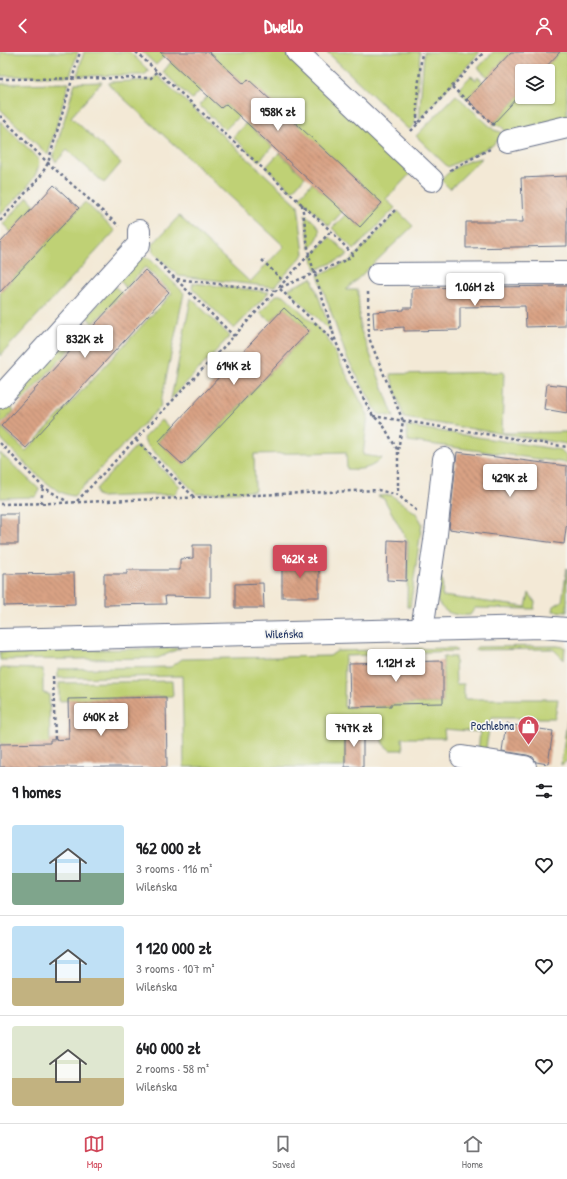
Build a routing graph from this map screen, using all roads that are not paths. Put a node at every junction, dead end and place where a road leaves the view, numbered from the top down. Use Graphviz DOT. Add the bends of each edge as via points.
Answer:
graph roads {
  1 [pos="297,52"];
  2 [pos="567,126"];
  3 [pos="502,134"];
  4 [pos="432,180"];
  5 [pos="139,231"];
  6 [pos="567,273"];
  7 [pos="373,281"];
  8 [pos="0,397"];
  9 [pos="444,459"];
  10 [pos="567,629"];
  11 [pos="422,630"];
  12 [pos="0,640"];
  13 [pos="462,758"];
  14 [pos="525,767"];
  1 -- 4 [label="street"];
  2 -- 3 [label="street"];
  5 -- 8 [label="street" via="139,244"];
  6 -- 7 [label="street"];
  9 -- 11 [label="street"];
  10 -- 11 [label="street, Wileńska" via="541,627"];
  11 -- 12 [label="street, Wileńska"];
  13 -- 14 [label="street"];
}
